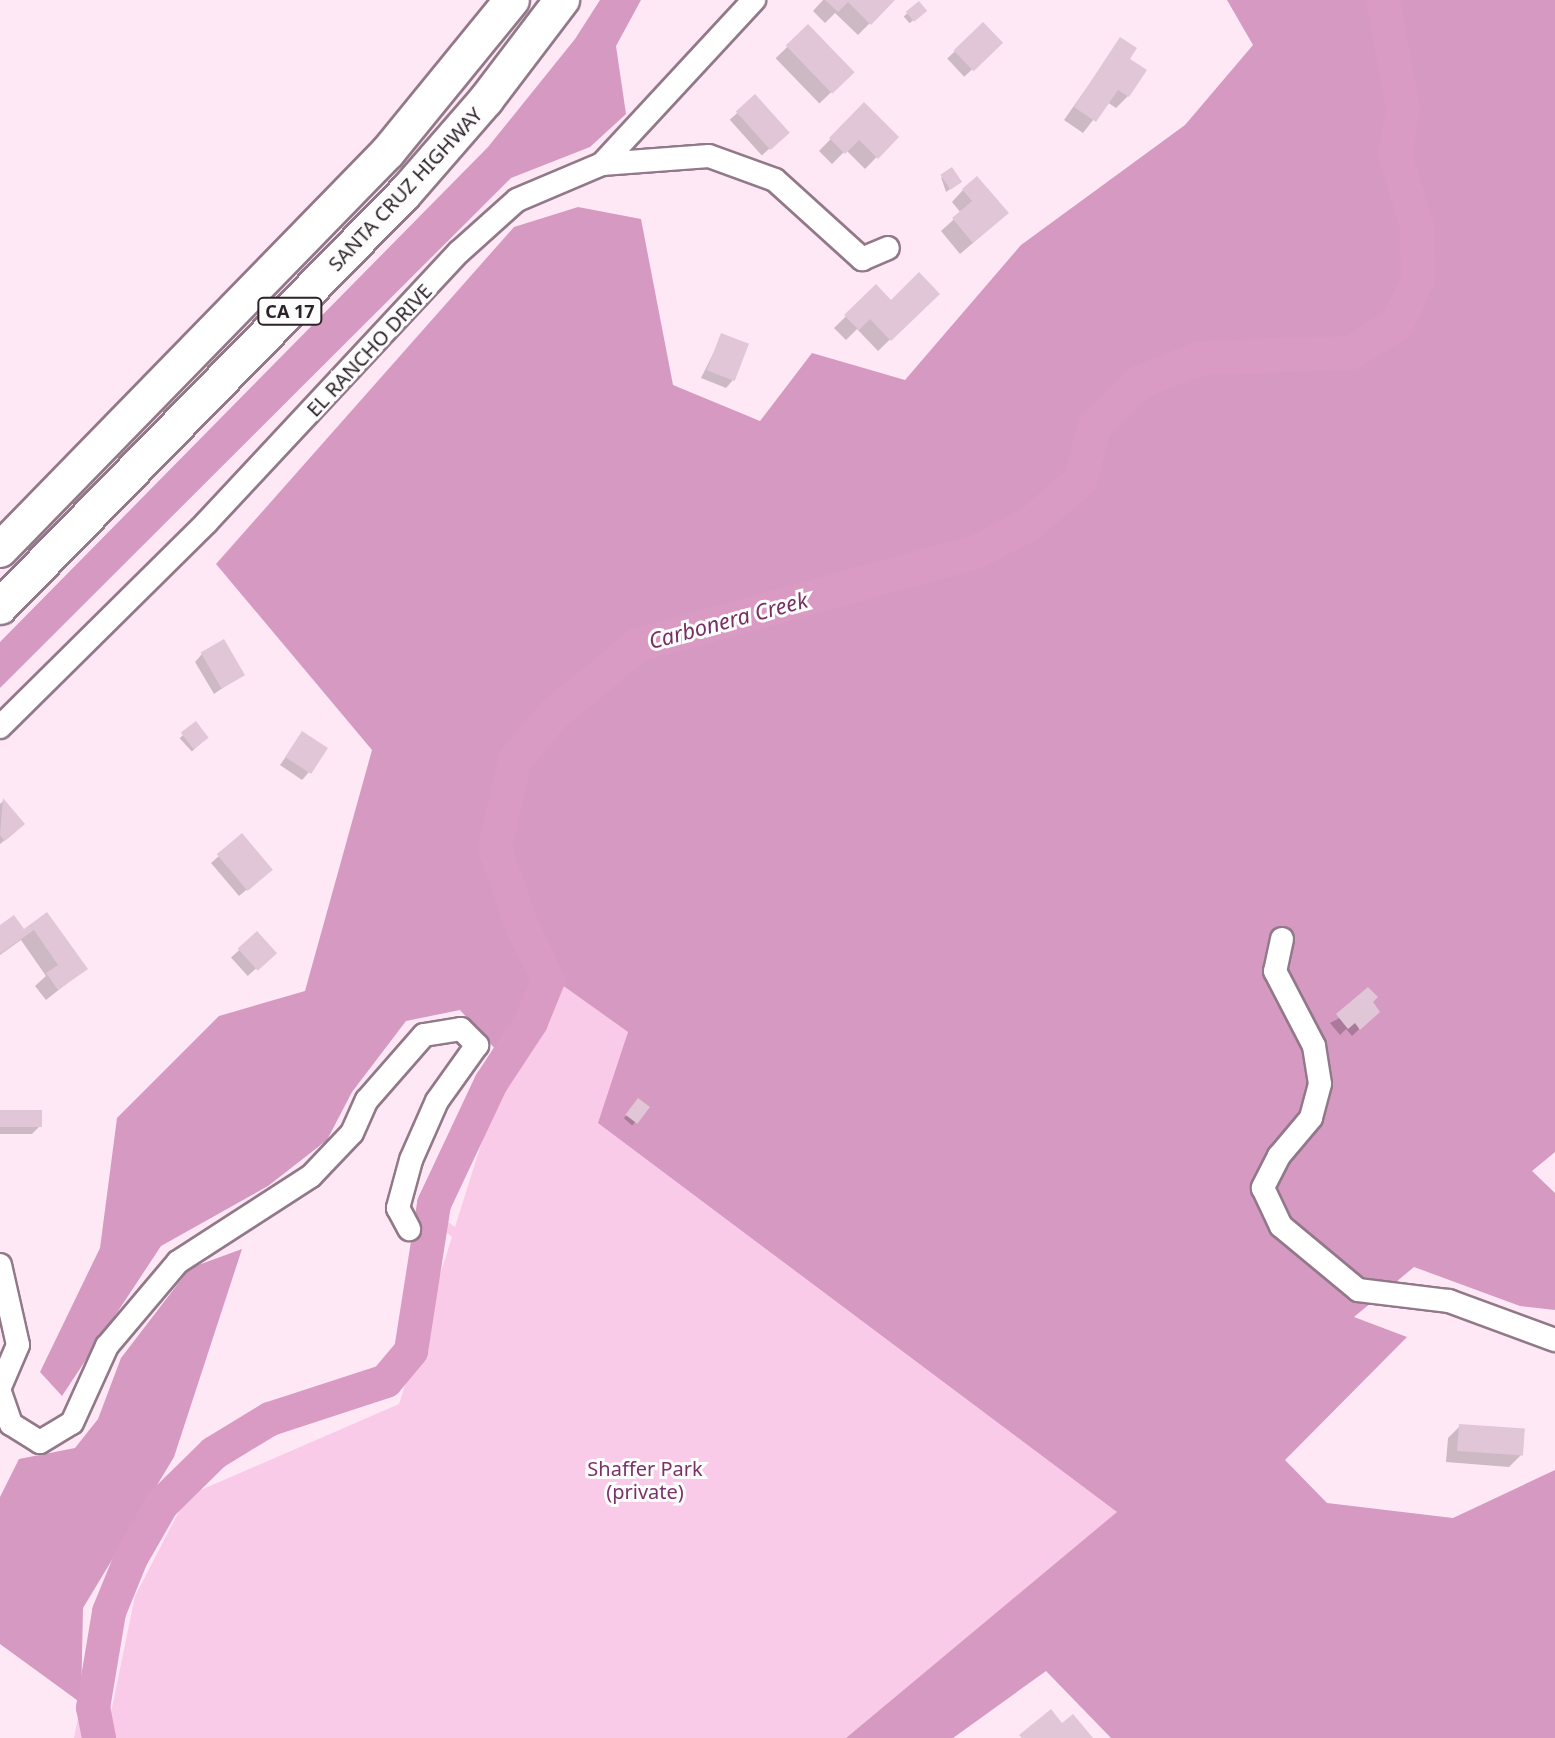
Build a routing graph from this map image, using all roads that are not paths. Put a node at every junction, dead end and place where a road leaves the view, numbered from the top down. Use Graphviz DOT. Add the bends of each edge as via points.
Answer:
graph roads {
  1 [pos="512,0"];
  2 [pos="562,0"];
  3 [pos="754,0"];
  4 [pos="602,164"];
  5 [pos="888,248"];
  6 [pos="0,550"];
  7 [pos="0,607"];
  8 [pos="0,727"];
  9 [pos="1282,939"];
  10 [pos="409,1229"];
  11 [pos="0,1265"];
  12 [pos="1555,1340"];
  13 [pos="0,1389"];
  1 -- 6 [label="highway, SANTA CRUZ HIGHWAY / CA 17" via="388,152"];
  2 -- 7 [label="highway, SANTA CRUZ HIGHWAY / CA 17" via="486,100 406,192"];
  3 -- 4 [label="street, EL RANCHO DRIVE"];
  4 -- 5 [label="street" via="709,156 775,180 862,259"];
  4 -- 8 [label="street, EL RANCHO DRIVE" via="517,200 459,252 206,523"];
  9 -- 12 [label="street" via="1275,971 1314,1046 1320,1084 1311,1118 1279,1156 1263,1188 1281,1226 1358,1290 1449,1301"];
  10 -- 13 [label="street" via="398,1208 411,1160 437,1101 477,1045 461,1029 424,1035 367,1100 352,1133 311,1176 178,1262 107,1346 72,1423 40,1442 11,1424"];
  11 -- 13 [label="street" via="18,1345"];
}
